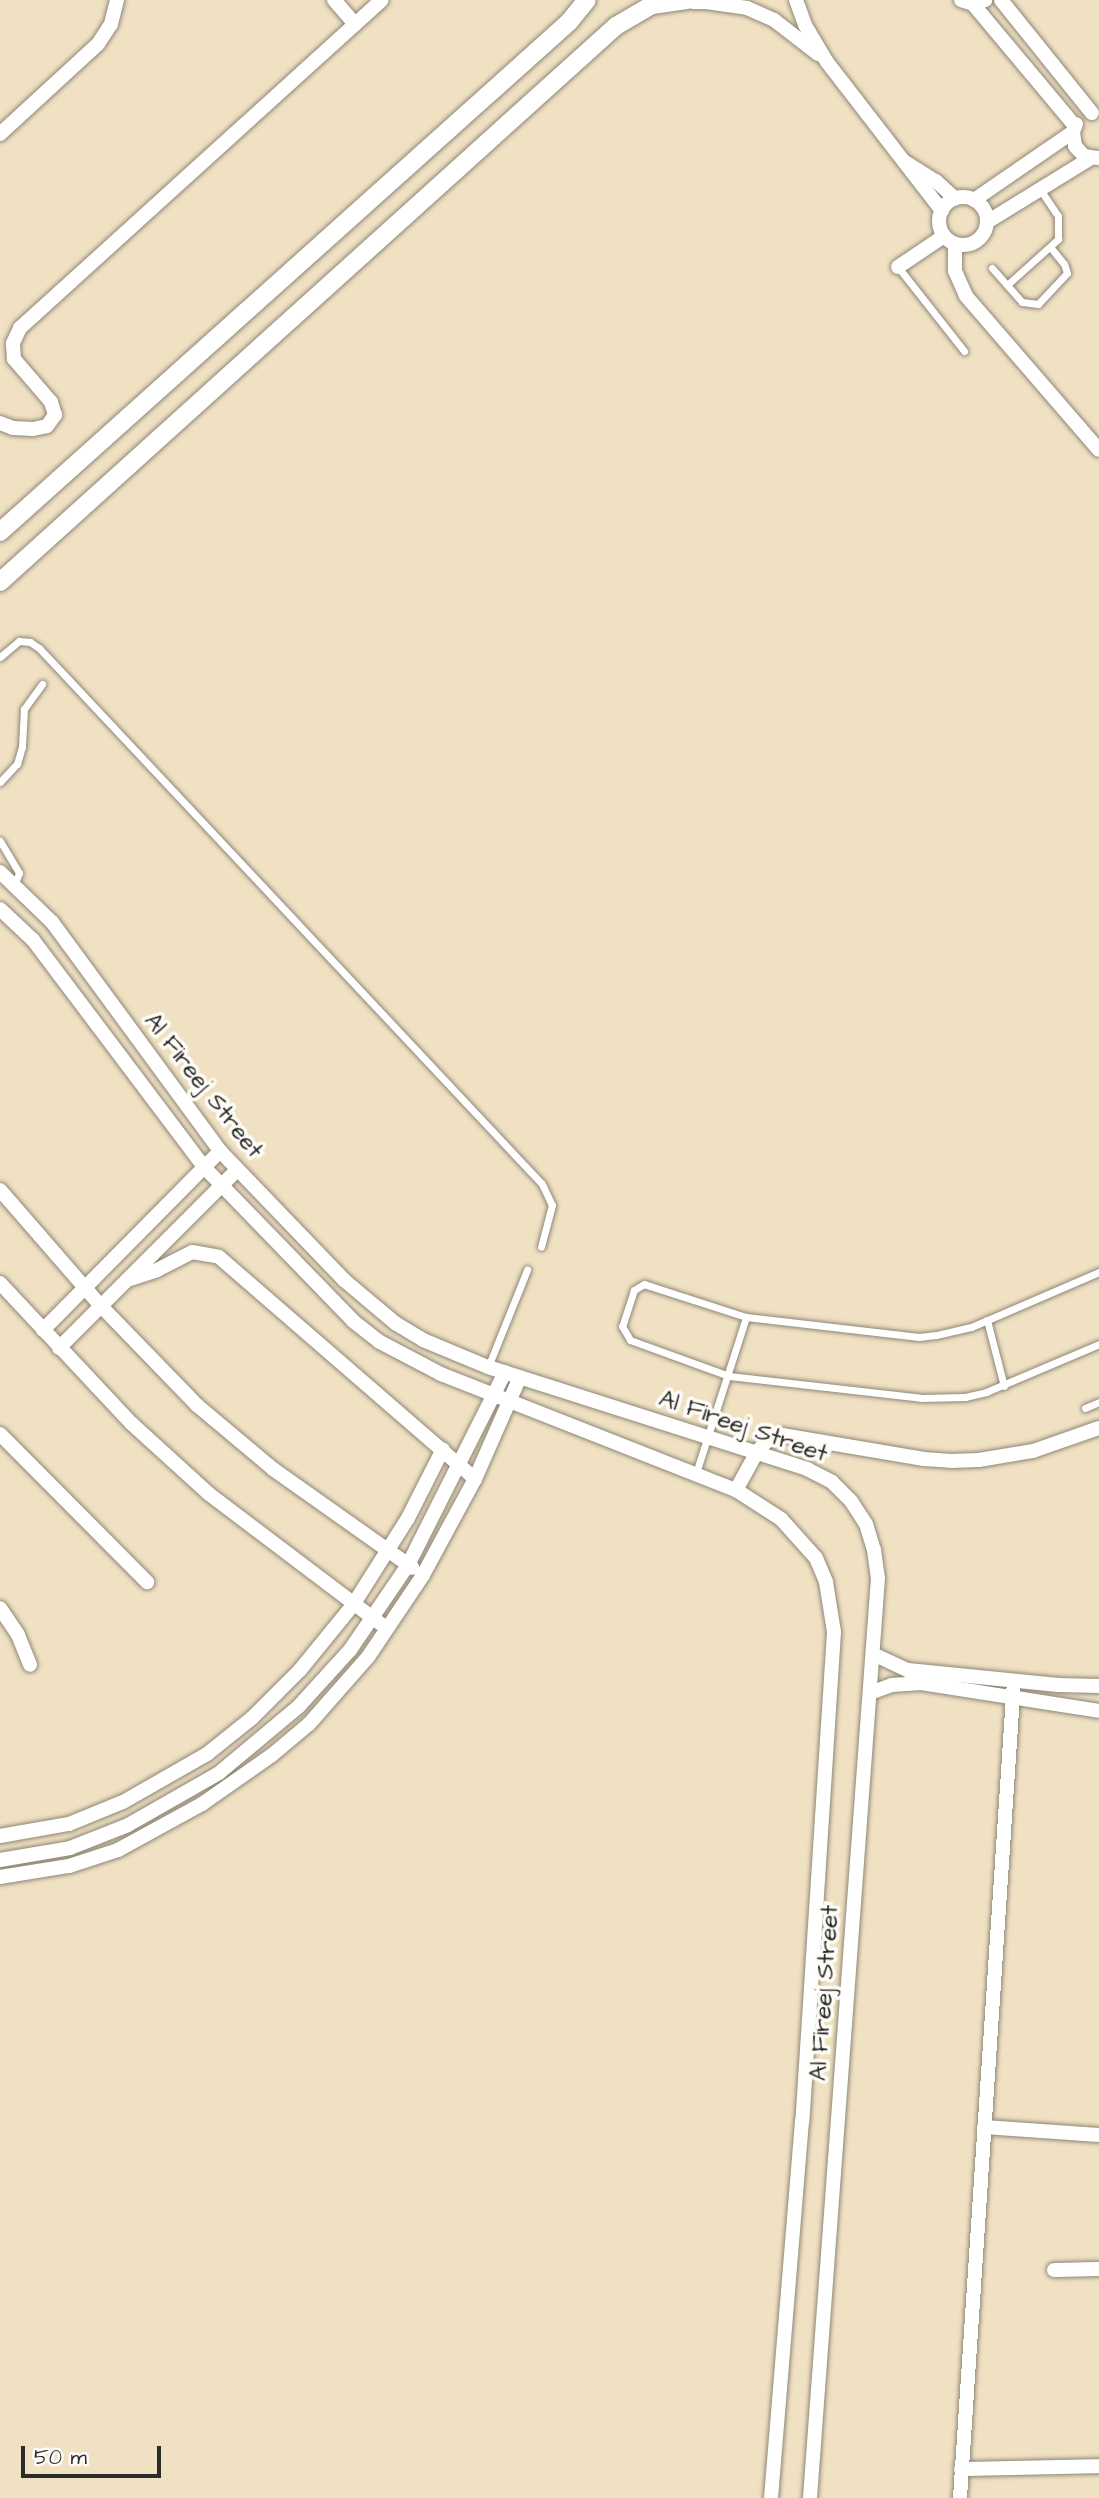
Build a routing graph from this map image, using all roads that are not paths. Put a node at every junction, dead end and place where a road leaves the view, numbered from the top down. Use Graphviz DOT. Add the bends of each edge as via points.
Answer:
graph roads {
  1 [pos="117,0"];
  2 [pos="334,0"];
  3 [pos="382,0"];
  4 [pos="587,0"];
  5 [pos="687,0"];
  6 [pos="693,0"];
  7 [pos="718,0"];
  8 [pos="796,0"];
  9 [pos="1001,0"];
  10 [pos="702,1"];
  11 [pos="973,1"];
  12 [pos="355,24"];
  13 [pos="827,62"];
  14 [pos="1056,68"];
  15 [pos="1038,82"];
  16 [pos="1096,113"];
  17 [pos="1074,129"];
  18 [pos="0,134"];
  19 [pos="1095,158"];
  20 [pos="904,161"];
  21 [pos="1040,189"];
  22 [pos="955,199"];
  23 [pos="974,200"];
  24 [pos="942,211"];
  25 [pos="987,222"];
  26 [pos="949,240"];
  27 [pos="1051,248"];
  28 [pos="898,267"];
  29 [pos="992,268"];
  30 [pos="1007,285"];
  31 [pos="964,351"];
  32 [pos="0,423"];
  33 [pos="1099,450"];
  34 [pos="0,532"];
  35 [pos="0,582"];
  36 [pos="0,657"];
  37 [pos="42,684"];
  38 [pos="0,782"];
  39 [pos="0,841"];
  40 [pos="1,874"];
  41 [pos="15,883"];
  42 [pos="0,909"];
  43 [pos="52,922"];
  44 [pos="33,940"];
  45 [pos="219,1151"];
  46 [pos="204,1167"];
  47 [pos="237,1170"];
  48 [pos="220,1186"];
  49 [pos="0,1189"];
  50 [pos="541,1247"];
  51 [pos="527,1270"];
  52 [pos="1099,1272"];
  53 [pos="127,1280"];
  54 [pos="0,1283"];
  55 [pos="85,1288"];
  56 [pos="101,1306"];
  57 [pos="746,1317"];
  58 [pos="987,1320"];
  59 [pos="43,1330"];
  60 [pos="1099,1344"];
  61 [pos="59,1348"];
  62 [pos="488,1367"];
  63 [pos="505,1372"];
  64 [pos="729,1376"];
  65 [pos="520,1377"];
  66 [pos="1004,1386"];
  67 [pos="494,1395"];
  68 [pos="509,1401"];
  69 [pos="1099,1402"];
  70 [pos="1084,1408"];
  71 [pos="1099,1428"];
  72 [pos="0,1434"];
  73 [pos="709,1437"];
  74 [pos="443,1449"];
  75 [pos="757,1452"];
  76 [pos="460,1465"];
  77 [pos="696,1473"];
  78 [pos="475,1479"];
  79 [pos="736,1490"];
  80 [pos="389,1551"];
  81 [pos="408,1564"];
  82 [pos="423,1575"];
  83 [pos="147,1582"];
  84 [pos="353,1605"];
  85 [pos="0,1608"];
  86 [pos="373,1618"];
  87 [pos="388,1630"];
  88 [pos="873,1654"];
  89 [pos="30,1665"];
  90 [pos="1014,1681"];
  91 [pos="1099,1686"];
  92 [pos="870,1693"];
  93 [pos="1012,1700"];
  94 [pos="1099,1711"];
  95 [pos="219,1773"];
  96 [pos="229,1787"];
  97 [pos="0,1836"];
  98 [pos="0,1860"];
  99 [pos="0,1877"];
  100 [pos="984,2127"];
  101 [pos="1099,2135"];
  102 [pos="1099,2269"];
  103 [pos="1054,2270"];
  104 [pos="1099,2466"];
  105 [pos="961,2469"];
  106 [pos="771,2498"];
  107 [pos="810,2498"];
  108 [pos="960,2498"];
  1 -- 18 [label="street" via="111,24 99,44"];
  2 -- 12 [label="street"];
  3 -- 12 [label="street"];
  4 -- 34 [label="street" via="569,22"];
  5 -- 35 [label="street" via="652,5 616,26"];
  6 -- 10 [label="street"];
  7 -- 10 [label="street"];
  8 -- 13 [label="street"];
  9 -- 14 [label="street"];
  10 -- 13 [label="street" via="747,8 774,20"];
  11 -- 15 [label="street"];
  12 -- 32 [label="street" via="20,328 13,343 14,359 51,402 55,415 47,426 33,429"];
  13 -- 20 [label="street"];
  14 -- 15 [label="street"];
  14 -- 16 [label="street"];
  15 -- 17 [label="street"];
  16 -- 17 [label="street"];
  17 -- 19 [label="street" via="1075,146"];
  17 -- 23 [label="street"];
  19 -- 21 [label="street"];
  20 -- 22 [label="street"];
  20 -- 24 [label="street"];
  21 -- 25 [label="street"];
  21 -- 27 [label="lane" via="1060,222 1058,239"];
  22 -- 23 [label="street"];
  22 -- 24 [label="street"];
  23 -- 25 [label="street" via="984,209"];
  24 -- 26 [label="street" via="939,223"];
  25 -- 26 [label="street" via="984,234 974,243"];
  26 -- 28 [label="street"];
  26 -- 33 [label="street" via="965,296"];
  27 -- 30 [label="lane"];
  27 -- 30 [label="lane" via="1067,273 1038,304 1026,304"];
  28 -- 31 [label="lane"];
  29 -- 30 [label="lane"];
  36 -- 50 [label="lane" via="19,641 39,648 542,1184 552,1205"];
  37 -- 38 [label="lane" via="24,709 17,764"];
  39 -- 41 [label="lane" via="19,873"];
  40 -- 41 [label="street, Al Fireej Street"];
  41 -- 43 [label="street, Al Fireej Street"];
  42 -- 44 [label="street, Al Fireej Street"];
  43 -- 44 [label="street"];
  43 -- 45 [label="street, Al Fireej Street"];
  44 -- 46 [label="street, Al Fireej Street"];
  45 -- 46 [label="street"];
  45 -- 47 [label="street, Al Fireej Street"];
  46 -- 48 [label="street, Al Fireej Street"];
  46 -- 55 [label="street"];
  47 -- 48 [label="street"];
  47 -- 62 [label="street, Al Fireej Street" via="377,1309 423,1340"];
  48 -- 53 [label="street"];
  48 -- 67 [label="street, Al Fireej Street" via="362,1328 410,1359"];
  49 -- 55 [label="street"];
  51 -- 62 [label="lane"];
  52 -- 58 [label="lane"];
  53 -- 56 [label="street"];
  53 -- 74 [label="street" via="192,1252 219,1257"];
  54 -- 59 [label="street"];
  55 -- 56 [label="street"];
  55 -- 59 [label="street"];
  56 -- 61 [label="street"];
  56 -- 80 [label="street" via="235,1438"];
  57 -- 58 [label="lane" via="919,1337 954,1332"];
  57 -- 64 [label="lane"];
  57 -- 64 [label="lane" via="644,1284 634,1290 623,1321 622,1330 630,1340"];
  58 -- 66 [label="lane"];
  59 -- 61 [label="street"];
  60 -- 66 [label="lane"];
  61 -- 84 [label="street" via="131,1423 209,1494"];
  62 -- 63 [label="street, Al Fireej Street"];
  63 -- 65 [label="street, Al Fireej Street"];
  63 -- 67 [label="street"];
  64 -- 66 [label="lane" via="921,1398 965,1397"];
  64 -- 73 [label="lane"];
  65 -- 68 [label="street"];
  65 -- 73 [label="street, Al Fireej Street"];
  67 -- 68 [label="street, Al Fireej Street"];
  67 -- 76 [label="street"];
  68 -- 77 [label="street, Al Fireej Street"];
  68 -- 78 [label="street"];
  69 -- 70 [label="lane"];
  71 -- 75 [label="street" via="1033,1451 979,1460 924,1459 790,1435 775,1437"];
  72 -- 83 [label="street"];
  73 -- 75 [label="street, Al Fireej Street"];
  73 -- 77 [label="lane"];
  74 -- 76 [label="street"];
  74 -- 80 [label="street"];
  75 -- 79 [label="street"];
  75 -- 88 [label="street, Al Fireej Street" via="832,1482 866,1524 878,1578"];
  76 -- 78 [label="street"];
  76 -- 81 [label="street"];
  77 -- 79 [label="street, Al Fireej Street"];
  78 -- 82 [label="street"];
  79 -- 106 [label="street, Al Fireej Street" via="781,1518 816,1558 826,1582 834,1632 802,2121"];
  80 -- 81 [label="street"];
  80 -- 84 [label="street"];
  81 -- 82 [label="street"];
  81 -- 86 [label="street"];
  82 -- 87 [label="street"];
  84 -- 86 [label="street"];
  84 -- 97 [label="street" via="273,1698 198,1760 97,1814 41,1831"];
  85 -- 89 [label="street"];
  86 -- 87 [label="street"];
  86 -- 95 [label="street" via="299,1706"];
  87 -- 96 [label="street" via="309,1724"];
  88 -- 90 [label="street" via="908,1670"];
  88 -- 92 [label="street, Al Fireej Street"];
  90 -- 91 [label="street"];
  90 -- 93 [label="street"];
  92 -- 93 [label="street" via="892,1685 921,1683"];
  92 -- 107 [label="street, Al Fireej Street"];
  93 -- 94 [label="street"];
  93 -- 100 [label="street"];
  95 -- 96 [label="street"];
  95 -- 98 [label="street" via="100,1838 45,1854"];
  96 -- 99 [label="street" via="118,1850 69,1866"];
  100 -- 101 [label="street"];
  100 -- 105 [label="street"];
  102 -- 103 [label="street"];
  104 -- 105 [label="street"];
  105 -- 108 [label="street"];
}
